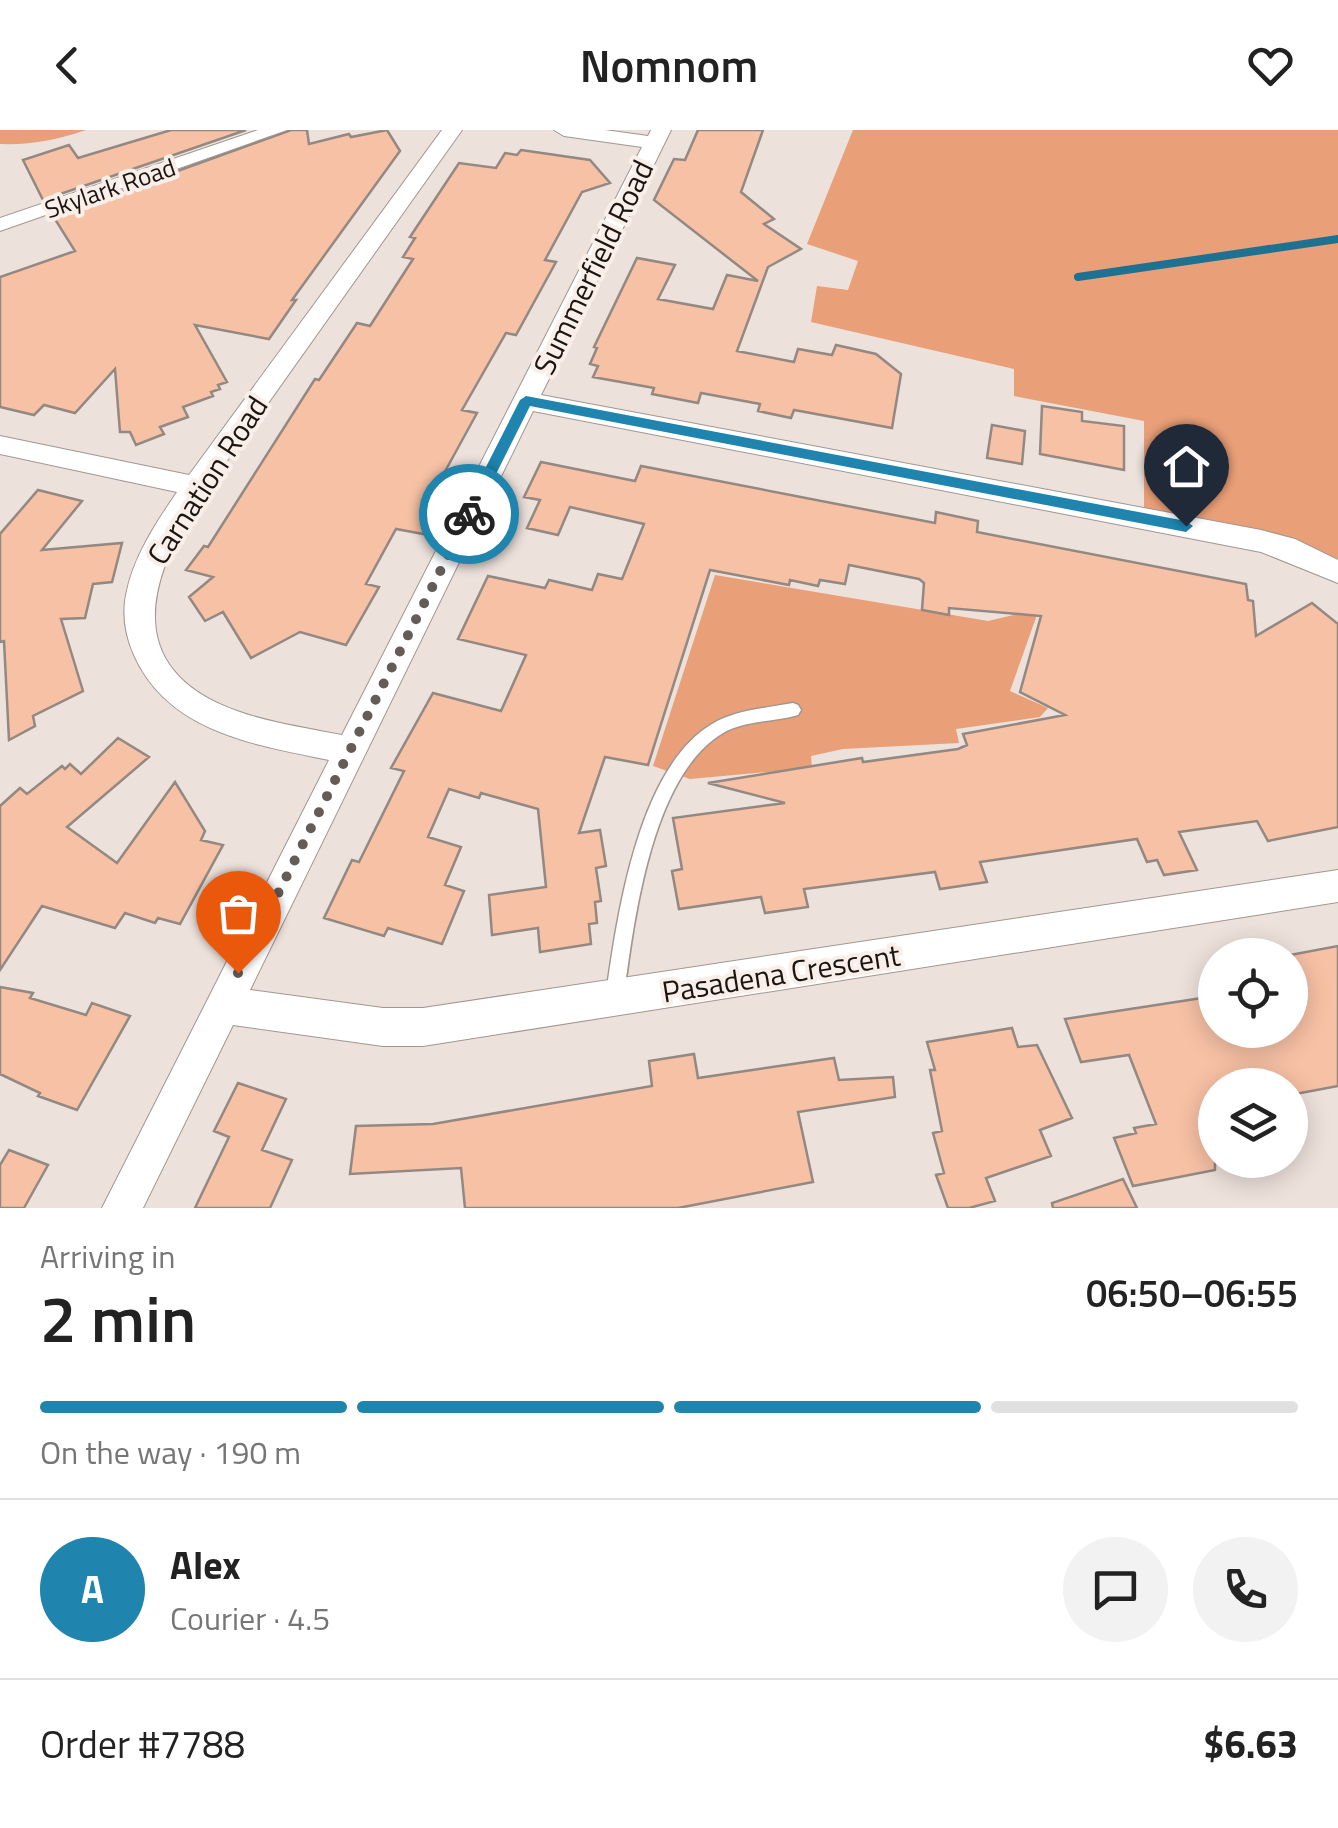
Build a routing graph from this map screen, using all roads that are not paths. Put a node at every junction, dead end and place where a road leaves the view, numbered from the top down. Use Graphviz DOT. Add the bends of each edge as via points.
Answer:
graph roads {
  1 [pos="277,130"];
  2 [pos="452,130"];
  3 [pos="564,130"];
  4 [pos="657,136"];
  5 [pos="0,226"];
  6 [pos="526,400"];
  7 [pos="0,445"];
  8 [pos="197,486"];
  9 [pos="1338,572"];
  10 [pos="792,710"];
  11 [pos="351,750"];
  12 [pos="1338,886"];
  13 [pos="614,999"];
  14 [pos="222,1005"];
  15 [pos="122,1208"];
  1 -- 5 [label="street, Skylark Road"];
  2 -- 8 [label="street, Carnation Road"];
  3 -- 4 [label="street"];
  4 -- 6 [label="street, Summerfield Road"];
  6 -- 9 [label="street" via="1261,541"];
  6 -- 11 [label="street, Summerfield Road"];
  7 -- 8 [label="street"];
  8 -- 11 [label="street, Carnation Road" via="148,567 140,593 138,616 149,656 164,679 204,710"];
  10 -- 13 [label="lane" via="718,728 680,767 639,861"];
  11 -- 14 [label="street, Summerfield Road"];
  12 -- 13 [label="street, Pasadena Crescent"];
  13 -- 14 [label="street, Pasadena Crescent" via="400,1028"];
  14 -- 15 [label="street, Summerfield Road"];
}
